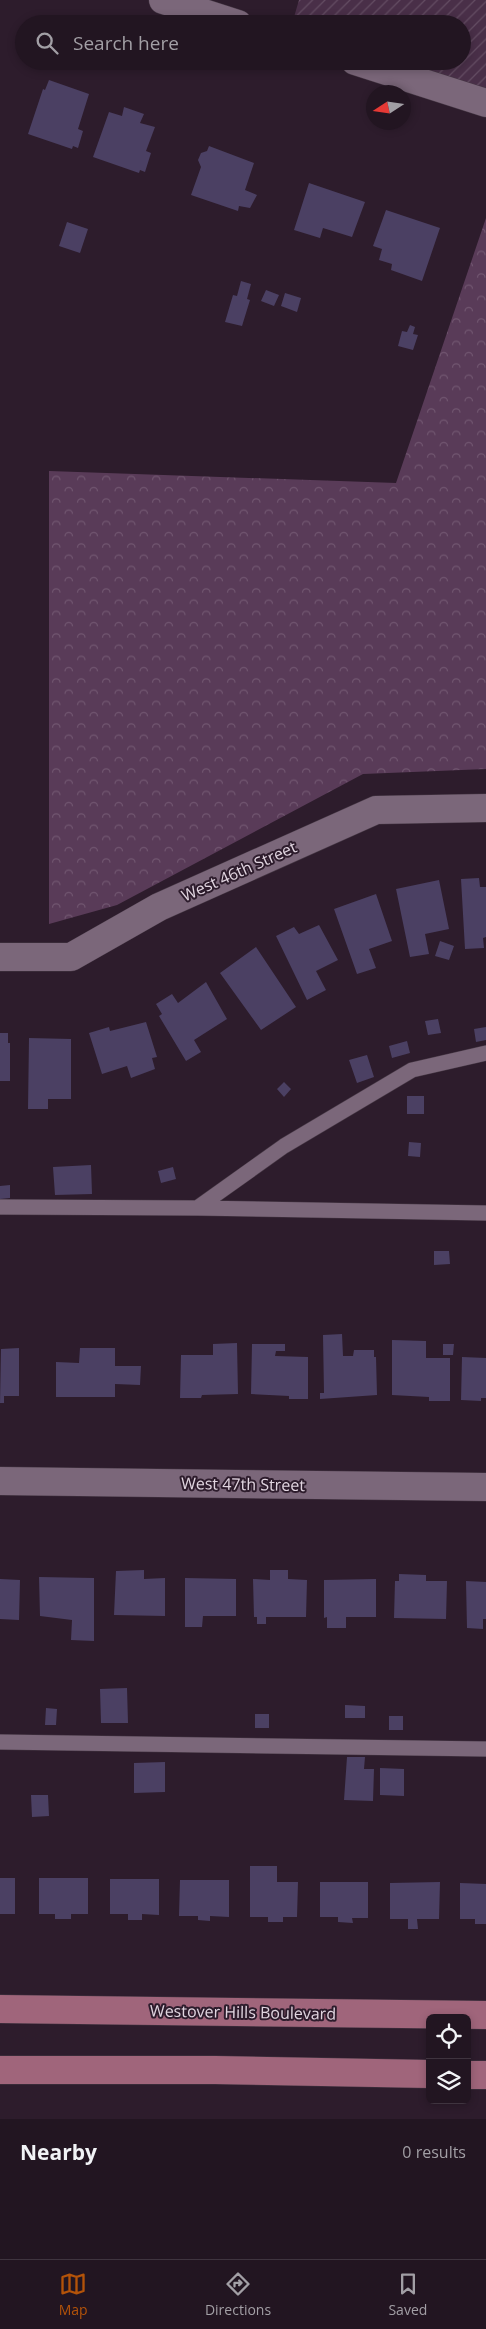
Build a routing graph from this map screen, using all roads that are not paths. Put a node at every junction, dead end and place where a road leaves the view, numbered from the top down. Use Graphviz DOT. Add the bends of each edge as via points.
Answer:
graph roads {
  1 [pos="164,0"];
  2 [pos="210,15"];
  3 [pos="384,70"];
  4 [pos="486,103"];
  5 [pos="486,808"];
  6 [pos="0,958"];
  7 [pos="486,1053"];
  8 [pos="0,1207"];
  9 [pos="197,1208"];
  10 [pos="486,1213"];
  11 [pos="0,1481"];
  12 [pos="486,1487"];
  13 [pos="0,1742"];
  14 [pos="486,1749"];
  15 [pos="0,2009"];
  16 [pos="486,2015"];
  17 [pos="0,2070"];
  18 [pos="426,2074"];
  19 [pos="471,2074"];
  20 [pos="486,2075"];
  1 -- 2 [label="street"];
  3 -- 4 [label="street"];
  5 -- 6 [label="street, West 46th Street" via="376,810 159,906 71,957"];
  7 -- 9 [label="lane" via="412,1070 284,1146"];
  8 -- 9 [label="lane"];
  9 -- 10 [label="lane"];
  11 -- 12 [label="street, West 47th Street"];
  13 -- 14 [label="lane"];
  15 -- 16 [label="main road, Westover Hills Boulevard"];
  17 -- 18 [label="main road"];
  19 -- 20 [label="main road"];
}
